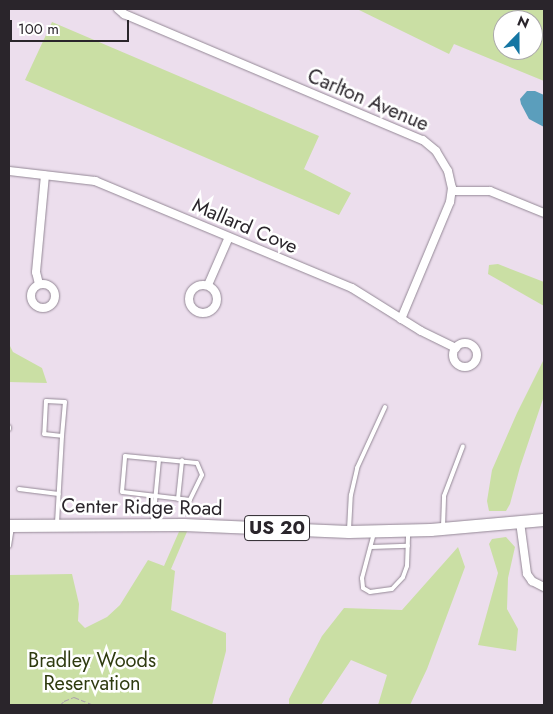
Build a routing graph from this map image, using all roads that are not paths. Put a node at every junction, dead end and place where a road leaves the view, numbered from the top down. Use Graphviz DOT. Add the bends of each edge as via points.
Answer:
graph roads {
  1 [pos="118,9"];
  2 [pos="9,170"];
  3 [pos="45,175"];
  4 [pos="452,190"];
  5 [pos="544,213"];
  6 [pos="229,237"];
  7 [pos="39,284"];
  8 [pos="208,285"];
  9 [pos="401,319"];
  10 [pos="456,348"];
  11 [pos="385,407"];
  12 [pos="62,436"];
  13 [pos="463,446"];
  14 [pos="159,459"];
  15 [pos="182,460"];
  16 [pos="19,488"];
  17 [pos="58,494"];
  18 [pos="156,496"];
  19 [pos="178,498"];
  20 [pos="544,520"];
  21 [pos="520,522"];
  22 [pos="56,525"];
  23 [pos="153,525"];
  24 [pos="10,526"];
  25 [pos="444,529"];
  26 [pos="375,531"];
  27 [pos="408,531"];
  28 [pos="349,532"];
  29 [pos="9,546"];
  30 [pos="408,546"];
  31 [pos="371,547"];
  32 [pos="544,587"];
  1 -- 4 [label="street, Carlton Avenue" via="427,143 446,166"];
  2 -- 3 [label="street, Mallard Cove"];
  3 -- 6 [label="street, Mallard Cove" via="96,181"];
  3 -- 7 [label="street" via="36,272"];
  4 -- 5 [label="street" via="490,191"];
  4 -- 9 [label="street" via="450,202"];
  6 -- 8 [label="street"];
  6 -- 9 [label="street, Mallard Cove" via="352,288"];
  9 -- 10 [label="street, Mallard Cove"];
  11 -- 28 [label="lane" via="357,468 351,495"];
  12 -- 12 [label="lane" via="65,402 46,401 44,434"];
  12 -- 17 [label="lane"];
  13 -- 25 [label="lane" via="444,496"];
  14 -- 15 [label="lane"];
  14 -- 18 [label="lane"];
  14 -- 18 [label="lane" via="125,456 122,492"];
  15 -- 19 [label="lane"];
  15 -- 19 [label="lane" via="197,463 202,475 190,500"];
  16 -- 17 [label="lane"];
  17 -- 22 [label="lane"];
  18 -- 19 [label="lane"];
  18 -- 23 [label="lane"];
  20 -- 21 [label="main road, Center Ridge Road / US 20"];
  21 -- 25 [label="main road, Center Ridge Road / US 20"];
  21 -- 32 [label="street" via="528,574 532,581"];
  22 -- 23 [label="main road, Center Ridge Road / US 20"];
  22 -- 24 [label="main road, Center Ridge Road / US 20"];
  23 -- 28 [label="main road, Center Ridge Road / US 20"];
  24 -- 29 [label="lane"];
  25 -- 27 [label="main road, Center Ridge Road / US 20"];
  26 -- 27 [label="main road, Center Ridge Road / US 20"];
  26 -- 28 [label="main road, Center Ridge Road / US 20"];
  26 -- 31 [label="lane"];
  27 -- 30 [label="lane"];
  30 -- 31 [label="lane"];
  30 -- 31 [label="lane" via="406,566 398,585 376,592 363,588 362,578"];
}
